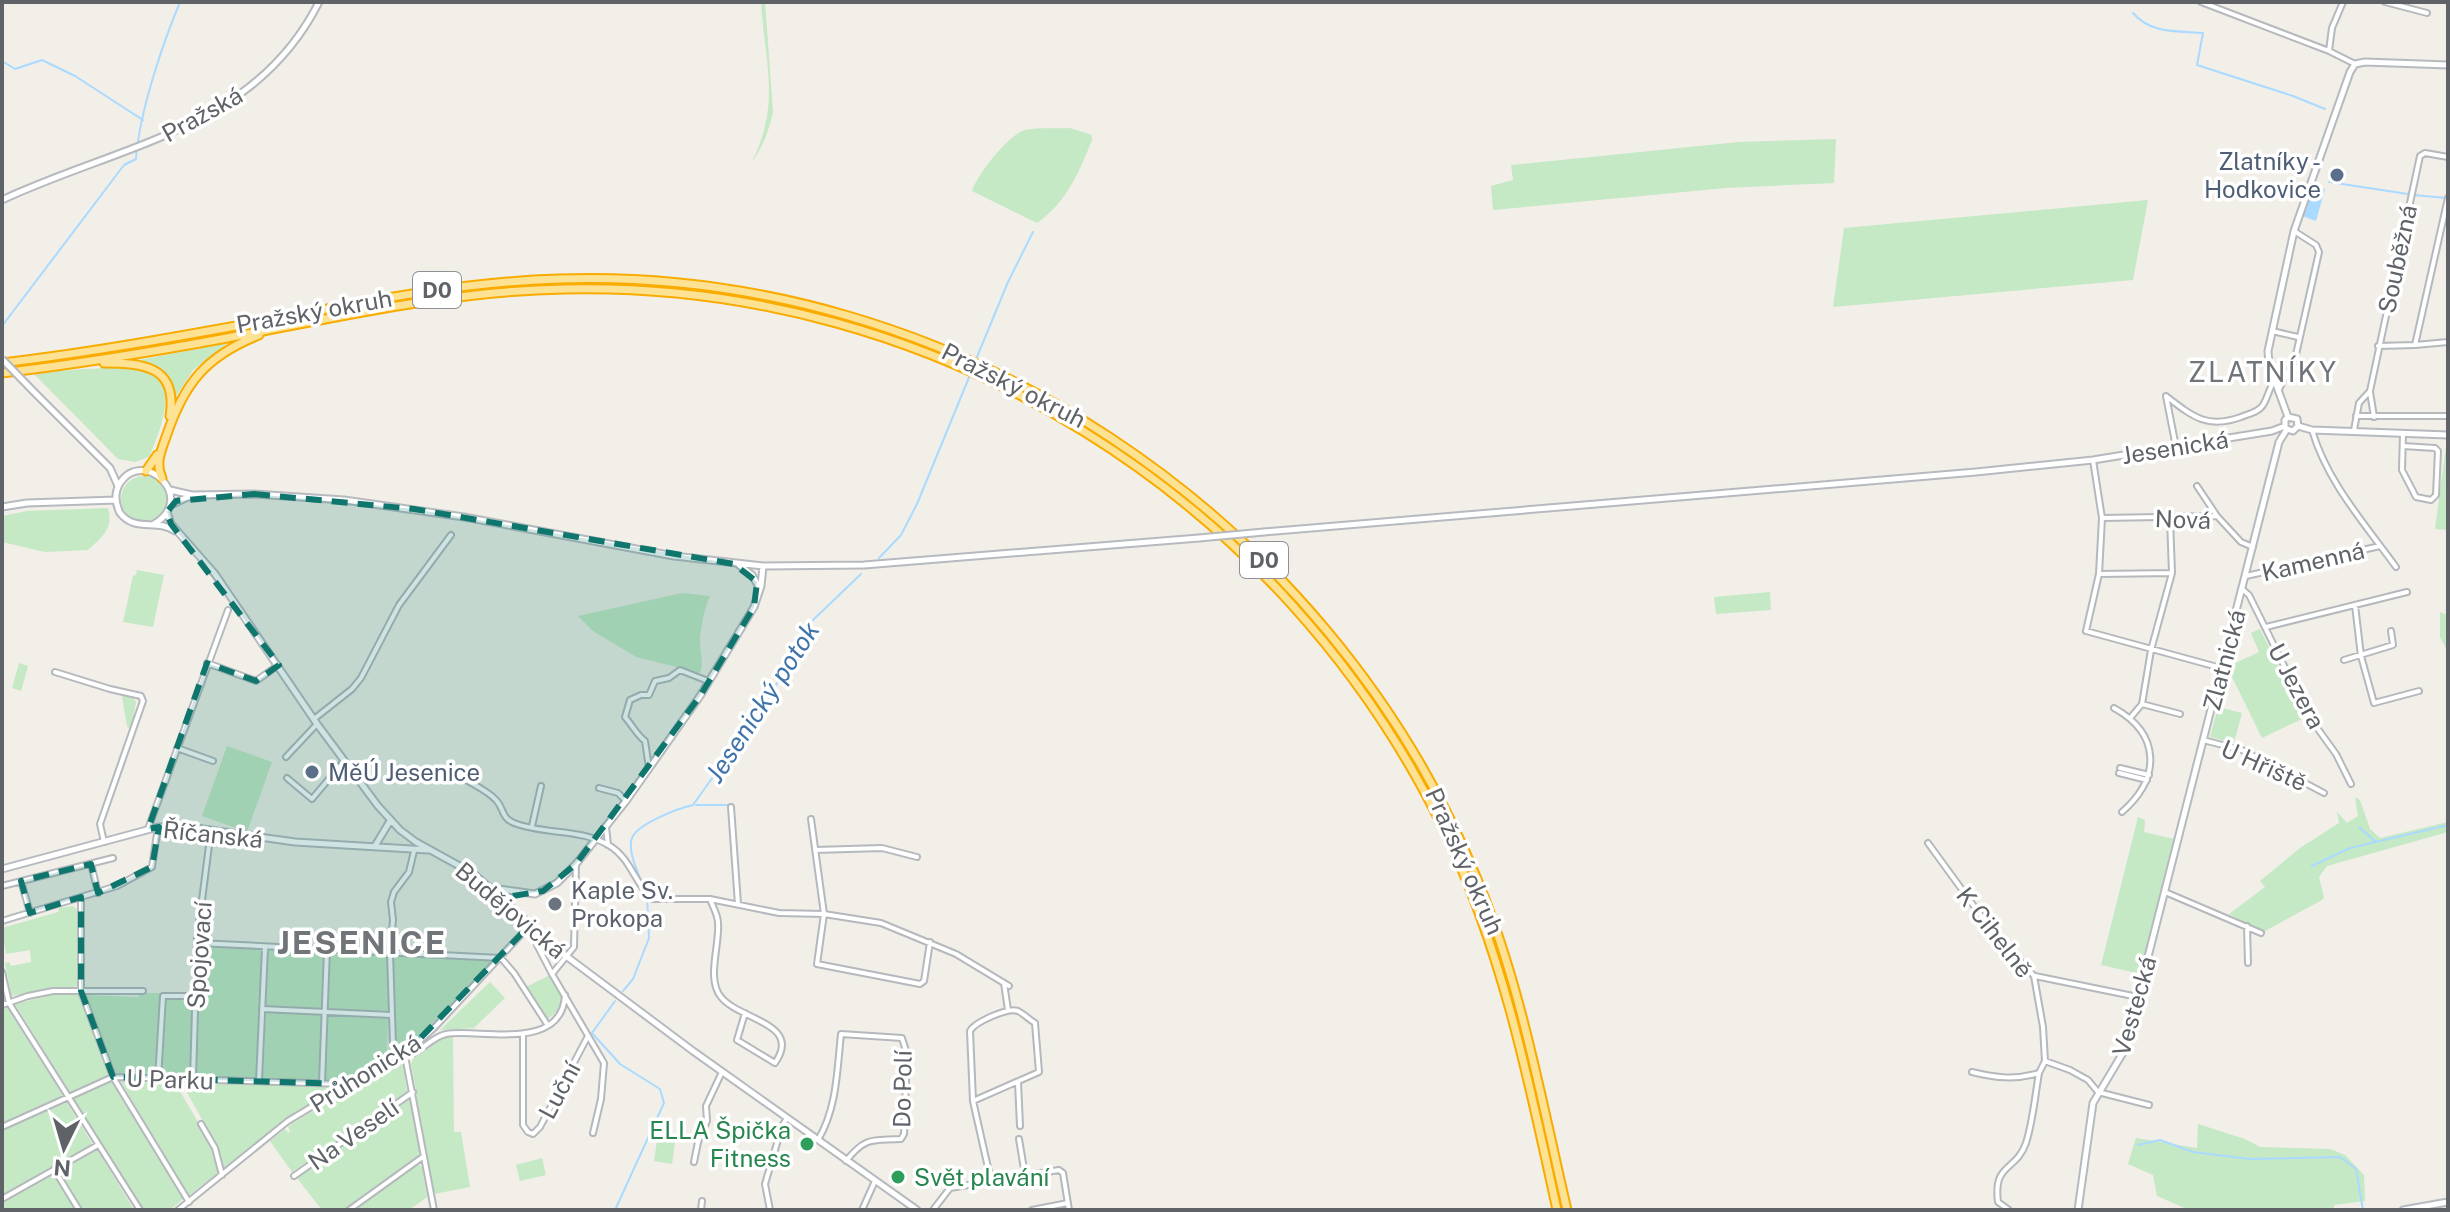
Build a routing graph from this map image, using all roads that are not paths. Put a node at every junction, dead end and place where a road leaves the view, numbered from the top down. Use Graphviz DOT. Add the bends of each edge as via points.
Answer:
graph roads {
  1 [pos="319,2"];
  2 [pos="2201,2"];
  3 [pos="2343,2"];
  4 [pos="2385,2"];
  5 [pos="2427,13"];
  6 [pos="2329,51"];
  7 [pos="2355,64"];
  8 [pos="2448,65"];
  9 [pos="2448,157"];
  10 [pos="2448,198"];
  11 [pos="2,200"];
  12 [pos="2294,231"];
  13 [pos="288,326"];
  14 [pos="2272,331"];
  15 [pos="2298,337"];
  16 [pos="2448,342"];
  17 [pos="2415,345"];
  18 [pos="2378,346"];
  19 [pos="2,361"];
  20 [pos="86,362"];
  21 [pos="2,373"];
  22 [pos="2274,381"];
  23 [pos="2278,391"];
  24 [pos="2370,391"];
  25 [pos="2356,416"];
  26 [pos="2445,416"];
  27 [pos="2288,417"];
  28 [pos="2374,417"];
  29 [pos="2298,426"];
  30 [pos="2286,428"];
  31 [pos="2312,430"];
  32 [pos="2354,430"];
  33 [pos="2272,431"];
  34 [pos="2403,433"];
  35 [pos="2448,435"];
  36 [pos="2279,442"];
  37 [pos="2403,446"];
  38 [pos="2176,447"];
  39 [pos="2093,460"];
  40 [pos="110,468"];
  41 [pos="146,471"];
  42 [pos="130,474"];
  43 [pos="162,478"];
  44 [pos="118,486"];
  45 [pos="2197,486"];
  46 [pos="170,490"];
  47 [pos="192,495"];
  48 [pos="116,500"];
  49 [pos="2,507"];
  50 [pos="169,509"];
  51 [pos="2217,516"];
  52 [pos="2102,518"];
  53 [pos="2170,518"];
  54 [pos="154,524"];
  55 [pos="179,534"];
  56 [pos="451,535"];
  57 [pos="2380,546"];
  58 [pos="2253,547"];
  59 [pos="734,564"];
  60 [pos="763,566"];
  61 [pos="2396,567"];
  62 [pos="2172,573"];
  63 [pos="2099,574"];
  64 [pos="2246,576"];
  65 [pos="2242,589"];
  66 [pos="760,590"];
  67 [pos="2407,592"];
  68 [pos="2355,605"];
  69 [pos="228,610"];
  70 [pos="2266,627"];
  71 [pos="2391,631"];
  72 [pos="2151,650"];
  73 [pos="2361,656"];
  74 [pos="2344,660"];
  75 [pos="207,663"];
  76 [pos="279,665"];
  77 [pos="2221,668"];
  78 [pos="55,672"];
  79 [pos="708,681"];
  80 [pos="2419,691"];
  81 [pos="2142,704"];
  82 [pos="2114,708"];
  83 [pos="2180,714"];
  84 [pos="2131,717"];
  85 [pos="315,722"];
  86 [pos="2203,740"];
  87 [pos="177,747"];
  88 [pos="286,757"];
  89 [pos="213,761"];
  90 [pos="345,761"];
  91 [pos="649,768"];
  92 [pos="2120,771"];
  93 [pos="459,776"];
  94 [pos="2148,777"];
  95 [pos="287,778"];
  96 [pos="2351,784"];
  97 [pos="541,786"];
  98 [pos="599,788"];
  99 [pos="2324,793"];
  100 [pos="626,801"];
  101 [pos="731,807"];
  102 [pos="2122,812"];
  103 [pos="811,819"];
  104 [pos="390,821"];
  105 [pos="532,826"];
  106 [pos="606,826"];
  107 [pos="158,827"];
  108 [pos="148,829"];
  109 [pos="211,830"];
  110 [pos="595,840"];
  111 [pos="104,842"];
  112 [pos="1928,843"];
  113 [pos="608,845"];
  114 [pos="375,846"];
  115 [pos="429,849"];
  116 [pos="815,850"];
  117 [pos="414,851"];
  118 [pos="917,857"];
  119 [pos="113,858"];
  120 [pos="91,864"];
  121 [pos="576,864"];
  122 [pos="2,869"];
  123 [pos="21,881"];
  124 [pos="2,886"];
  125 [pos="491,888"];
  126 [pos="2165,892"];
  127 [pos="98,893"];
  128 [pos="81,897"];
  129 [pos="710,899"];
  130 [pos="738,904"];
  131 [pos="30,913"];
  132 [pos="824,914"];
  133 [pos="2,921"];
  134 [pos="530,925"];
  135 [pos="2247,926"];
  136 [pos="2261,933"];
  137 [pos="930,942"];
  138 [pos="198,943"];
  139 [pos="537,945"];
  140 [pos="265,947"];
  141 [pos="327,949"];
  142 [pos="390,952"];
  143 [pos="566,956"];
  144 [pos="501,958"];
  145 [pos="2248,963"];
  146 [pos="2,972"];
  147 [pos="552,974"];
  148 [pos="2034,976"];
  149 [pos="81,991"];
  150 [pos="143,991"];
  151 [pos="565,995"];
  152 [pos="196,996"];
  153 [pos="2138,997"];
  154 [pos="9,1003"];
  155 [pos="2,1005"];
  156 [pos="262,1009"];
  157 [pos="1008,1010"];
  158 [pos="325,1011"];
  159 [pos="745,1013"];
  160 [pos="392,1015"];
  161 [pos="547,1024"];
  162 [pos="523,1035"];
  163 [pos="588,1036"];
  164 [pos="404,1055"];
  165 [pos="396,1056"];
  166 [pos="2045,1061"];
  167 [pos="722,1072"];
  168 [pos="1972,1072"];
  169 [pos="2039,1073"];
  170 [pos="113,1077"];
  171 [pos="158,1079"];
  172 [pos="193,1080"];
  173 [pos="259,1081"];
  174 [pos="1018,1082"];
  175 [pos="322,1083"];
  176 [pos="348,1084"];
  177 [pos="413,1092"];
  178 [pos="2098,1092"];
  179 [pos="69,1097"];
  180 [pos="973,1101"];
  181 [pos="2149,1105"];
  182 [pos="787,1118"];
  183 [pos="201,1124"];
  184 [pos="1020,1126"];
  185 [pos="2,1127"];
  186 [pos="593,1133"];
  187 [pos="1019,1139"];
  188 [pos="818,1140"];
  189 [pos="98,1145"];
  190 [pos="424,1156"];
  191 [pos="846,1161"];
  192 [pos="694,1162"];
  193 [pos="54,1169"];
  194 [pos="222,1175"];
  195 [pos="1025,1175"];
  196 [pos="294,1176"];
  197 [pos="875,1181"];
  198 [pos="991,1181"];
  199 [pos="2,1199"];
  200 [pos="702,1201"];
  201 [pos="189,1202"];
  202 [pos="2448,1202"];
  203 [pos="1068,1203"];
  204 [pos="79,1210"];
  205 [pos="140,1210"];
  206 [pos="178,1210"];
  207 [pos="349,1210"];
  208 [pos="434,1210"];
  209 [pos="701,1210"];
  210 [pos="770,1210"];
  211 [pos="862,1210"];
  212 [pos="917,1210"];
  213 [pos="933,1210"];
  214 [pos="1032,1210"];
  215 [pos="1069,1210"];
  216 [pos="1557,1210"];
  217 [pos="1567,1210"];
  218 [pos="2009,1210"];
  219 [pos="2078,1210"];
  220 [pos="2403,1210"];
  1 -- 11 [label="main road, Pražská" via="277,64 238,97 198,121"];
  2 -- 6 [label="street"];
  3 -- 6 [label="street"];
  4 -- 5 [label="street"];
  6 -- 7 [label="street"];
  7 -- 8 [label="main road"];
  7 -- 12 [label="main road"];
  9 -- 18 [label="street, Souběžná" via="2420,156"];
  10 -- 17 [label="street"];
  12 -- 14 [label="main road"];
  12 -- 15 [label="street" via="2319,252"];
  13 -- 20 [label="highway, Pražský okruh / D0"];
  13 -- 43 [label="highway" via="235,346 198,374 181,400 161,451"];
  13 -- 216 [label="highway, Pražský okruh / D0" via="492,293 558,289 698,295 854,328 951,363 1022,395 1159,482 1212,525 1302,615 1382,719 1416,776 1449,839 1491,943"];
  14 -- 15 [label="street"];
  14 -- 22 [label="main road" via="2268,357"];
  15 -- 23 [label="street" via="2295,359"];
  16 -- 17 [label="street"];
  17 -- 18 [label="street"];
  18 -- 24 [label="street, Souběžná"];
  19 -- 40 [label="main road, bridge"];
  19 -- 217 [label="highway, Pražský okruh / D0" via="129,346 430,291 557,279 663,282 756,294 857,319 990,368 1103,431 1219,518 1287,584 1367,680 1424,771 1477,879 1517,997"];
  20 -- 21 [label="highway, Pražský okruh / D0"];
  20 -- 41 [label="highway" via="143,365 166,381 170,417 155,461"];
  22 -- 23 [label="main road"];
  22 -- 38 [label="street" via="2258,410 2213,424 2166,396"];
  23 -- 27 [label="main road"];
  24 -- 25 [label="street, Souběžná"];
  24 -- 28 [label="street, Souběžná"];
  25 -- 28 [label="street"];
  25 -- 32 [label="street, Souběžná"];
  26 -- 28 [label="street"];
  27 -- 29 [label="main road" via="2297,419"];
  27 -- 30 [label="main road"];
  29 -- 30 [label="main road, Jesenická" via="2293,431"];
  29 -- 31 [label="main road"];
  30 -- 33 [label="main road, Jesenická"];
  30 -- 36 [label="main road, Zlatnická"];
  31 -- 32 [label="main road"];
  31 -- 57 [label="street, Kamenná" via="2332,475"];
  32 -- 34 [label="main road"];
  33 -- 36 [label="main road"];
  33 -- 38 [label="main road, Jesenická"];
  34 -- 35 [label="main road"];
  34 -- 37 [label="street"];
  36 -- 58 [label="main road, Zlatnická"];
  37 -- 37 [label="street" via="2403,475 2416,497 2431,500 2436,495 2438,451"];
  38 -- 39 [label="main road, Jesenická"];
  39 -- 52 [label="street"];
  39 -- 60 [label="main road, Jesenická, bridge" via="892,564"];
  40 -- 42 [label="main road"];
  40 -- 44 [label="main road"];
  41 -- 42 [label="main road"];
  41 -- 43 [label="main road"];
  42 -- 44 [label="main road"];
  43 -- 46 [label="main road"];
  44 -- 48 [label="main road"];
  45 -- 51 [label="street"];
  46 -- 47 [label="main road"];
  46 -- 50 [label="main road, Budějovická"];
  47 -- 50 [label="main road"];
  47 -- 59 [label="main road, Jesenická" via="355,501"];
  48 -- 49 [label="main road"];
  48 -- 54 [label="main road, Budějovická" via="129,522"];
  50 -- 54 [label="main road"];
  50 -- 55 [label="main road, Budějovická"];
  51 -- 53 [label="street, Nová"];
  51 -- 58 [label="street, Nová" via="2241,542"];
  52 -- 53 [label="street, Nová"];
  52 -- 63 [label="street"];
  53 -- 62 [label="street"];
  54 -- 55 [label="main road, Budějovická"];
  55 -- 76 [label="main road, Budějovická" via="215,574"];
  56 -- 85 [label="street" via="399,605 361,678"];
  57 -- 61 [label="street, Kamenná"];
  57 -- 64 [label="street, Kamenná"];
  58 -- 64 [label="main road, Zlatnická"];
  59 -- 60 [label="main road, Jesenická"];
  59 -- 66 [label="main road" via="752,575"];
  60 -- 66 [label="main road"];
  62 -- 63 [label="street"];
  62 -- 72 [label="street"];
  63 -- 72 [label="street" via="2086,631"];
  64 -- 65 [label="main road, Zlatnická"];
  65 -- 70 [label="street, U Jezera"];
  65 -- 77 [label="main road, Zlatnická"];
  66 -- 79 [label="main road"];
  67 -- 68 [label="street"];
  68 -- 70 [label="street"];
  68 -- 73 [label="street"];
  69 -- 75 [label="street"];
  70 -- 96 [label="street, U Jezera" via="2310,718"];
  71 -- 73 [label="street" via="2393,645"];
  72 -- 77 [label="street"];
  72 -- 81 [label="street"];
  73 -- 74 [label="street"];
  73 -- 80 [label="street" via="2374,703"];
  75 -- 76 [label="street" via="256,681"];
  75 -- 87 [label="street"];
  76 -- 85 [label="main road, Budějovická"];
  77 -- 86 [label="main road, Zlatnická"];
  78 -- 111 [label="street" via="134,693 143,701 100,824"];
  79 -- 91 [label="main road"];
  79 -- 91 [label="street" via="680,670 655,681 649,695 630,700 625,717 645,741"];
  81 -- 83 [label="street"];
  81 -- 84 [label="street"];
  82 -- 84 [label="street"];
  84 -- 94 [label="street" via="2148,744"];
  85 -- 88 [label="street"];
  85 -- 90 [label="main road, Budějovická"];
  86 -- 99 [label="street, U Hřiště" via="2242,750"];
  86 -- 126 [label="main road, Zlatnická"];
  87 -- 89 [label="street"];
  87 -- 108 [label="street"];
  90 -- 95 [label="street" via="312,799"];
  90 -- 104 [label="main road, Budějovická"];
  91 -- 100 [label="main road"];
  92 -- 94 [label="street"];
  93 -- 105 [label="street" via="496,800 504,818"];
  94 -- 102 [label="street" via="2139,796"];
  97 -- 105 [label="street"];
  98 -- 100 [label="street"];
  100 -- 106 [label="main road"];
  101 -- 130 [label="street"];
  103 -- 116 [label="street"];
  104 -- 114 [label="main road"];
  104 -- 115 [label="main road, Budějovická"];
  105 -- 110 [label="street"];
  106 -- 110 [label="main road"];
  106 -- 113 [label="street"];
  107 -- 108 [label="main road, Říčanská"];
  107 -- 109 [label="main road, Říčanská"];
  107 -- 127 [label="street" via="152,867"];
  108 -- 111 [label="main road, Říčanská"];
  109 -- 114 [label="main road, Říčanská" via="262,839"];
  109 -- 138 [label="street, Spojovací"];
  110 -- 113 [label="street"];
  110 -- 121 [label="main road"];
  111 -- 122 [label="main road, Říčanská"];
  112 -- 148 [label="street, K Cihelně" via="1987,924"];
  113 -- 129 [label="street" via="652,899"];
  114 -- 117 [label="main road, Říčanská"];
  115 -- 117 [label="main road, Říčanská"];
  115 -- 125 [label="main road, Budějovická"];
  116 -- 118 [label="street" via="882,848"];
  116 -- 132 [label="street"];
  117 -- 142 [label="street" via="409,872 391,902"];
  119 -- 120 [label="street"];
  120 -- 123 [label="street"];
  120 -- 127 [label="street"];
  121 -- 125 [label="main road" via="557,883 529,895"];
  121 -- 143 [label="street" via="574,947"];
  123 -- 124 [label="street"];
  123 -- 131 [label="street"];
  125 -- 134 [label="main road, Budějovická"];
  126 -- 135 [label="street"];
  126 -- 153 [label="main road, Vestecká"];
  127 -- 128 [label="street"];
  128 -- 131 [label="street"];
  128 -- 149 [label="street"];
  129 -- 130 [label="street"];
  129 -- 159 [label="street" via="719,920 714,986 722,1000"];
  130 -- 132 [label="street" via="779,913"];
  131 -- 133 [label="street"];
  132 -- 137 [label="street" via="881,923"];
  132 -- 137 [label="street" via="817,964 920,984"];
  134 -- 143 [label="main road, Budějovická"];
  134 -- 144 [label="street, Průhonická"];
  135 -- 136 [label="street"];
  135 -- 145 [label="street"];
  137 -- 157 [label="street" via="1006,985"];
  138 -- 140 [label="street"];
  138 -- 152 [label="street, Spojovací"];
  139 -- 147 [label="street"];
  140 -- 141 [label="street"];
  140 -- 156 [label="street"];
  141 -- 142 [label="street"];
  141 -- 158 [label="street"];
  142 -- 144 [label="street"];
  142 -- 160 [label="street"];
  143 -- 147 [label="street"];
  143 -- 167 [label="main road, Budějovická"];
  144 -- 161 [label="street"];
  144 -- 164 [label="street, Průhonická"];
  146 -- 154 [label="street"];
  147 -- 151 [label="street"];
  148 -- 153 [label="street"];
  148 -- 166 [label="street, K Cihelně"];
  149 -- 150 [label="street"];
  149 -- 154 [label="street"];
  149 -- 170 [label="street"];
  151 -- 161 [label="street" via="563,1006"];
  151 -- 163 [label="street"];
  152 -- 171 [label="street" via="163,996"];
  152 -- 172 [label="street, Spojovací"];
  153 -- 178 [label="main road, Vestecká" via="2124,1051"];
  154 -- 155 [label="street"];
  154 -- 179 [label="street"];
  156 -- 158 [label="street"];
  156 -- 173 [label="street"];
  157 -- 174 [label="street" via="1017,1010 1036,1029 1039,1072"];
  157 -- 180 [label="street" via="971,1028"];
  158 -- 160 [label="street"];
  158 -- 175 [label="street"];
  159 -- 159 [label="street" via="737,1040 775,1063 782,1053 781,1035"];
  160 -- 165 [label="street"];
  161 -- 162 [label="street"];
  162 -- 163 [label="street, Luční" via="523,1125 533,1134"];
  162 -- 164 [label="street" via="449,1033"];
  163 -- 186 [label="street" via="605,1066"];
  164 -- 165 [label="street, Průhonická"];
  164 -- 177 [label="street"];
  165 -- 176 [label="street, Průhonická"];
  166 -- 169 [label="street"];
  166 -- 178 [label="street" via="2088,1080"];
  167 -- 182 [label="main road, Budějovická"];
  167 -- 192 [label="street" via="706,1106 707,1121"];
  168 -- 169 [label="street" via="2006,1079"];
  169 -- 218 [label="street" via="2025,1146 1997,1184 1998,1202"];
  170 -- 171 [label="street, U Parku"];
  170 -- 179 [label="street, U Parku"];
  170 -- 201 [label="street"];
  171 -- 172 [label="street, U Parku"];
  172 -- 173 [label="street, U Parku"];
  173 -- 175 [label="street, U Parku"];
  174 -- 180 [label="street"];
  174 -- 184 [label="street"];
  175 -- 176 [label="street, U Parku"];
  176 -- 194 [label="street, Průhonická" via="288,1121"];
  177 -- 190 [label="street"];
  177 -- 196 [label="street, Na Veselí"];
  178 -- 181 [label="street"];
  178 -- 219 [label="main road, Vestecká" via="2090,1115"];
  179 -- 185 [label="street, U Parku"];
  179 -- 189 [label="street"];
  180 -- 198 [label="street"];
  182 -- 188 [label="main road, Budějovická"];
  182 -- 210 [label="street" via="765,1184"];
  183 -- 194 [label="street"];
  187 -- 195 [label="street"];
  188 -- 191 [label="main road, Budějovická"];
  188 -- 191 [label="street, Do Polí" via="835,1094 841,1034 902,1038 907,1054 904,1134 901,1139 860,1144"];
  189 -- 193 [label="street"];
  189 -- 205 [label="street"];
  190 -- 207 [label="street"];
  190 -- 208 [label="street"];
  191 -- 197 [label="main road, Budějovická"];
  193 -- 199 [label="street"];
  193 -- 204 [label="street"];
  194 -- 201 [label="street, Průhonická"];
  195 -- 198 [label="street"];
  195 -- 203 [label="street" via="1059,1170"];
  197 -- 211 [label="street"];
  197 -- 212 [label="main road, Budějovická"];
  198 -- 213 [label="street" via="948,1189"];
  200 -- 209 [label="street"];
  201 -- 206 [label="street, Průhonická"];
  202 -- 220 [label="main road"];
  203 -- 214 [label="street"];
  203 -- 215 [label="street"];
}
